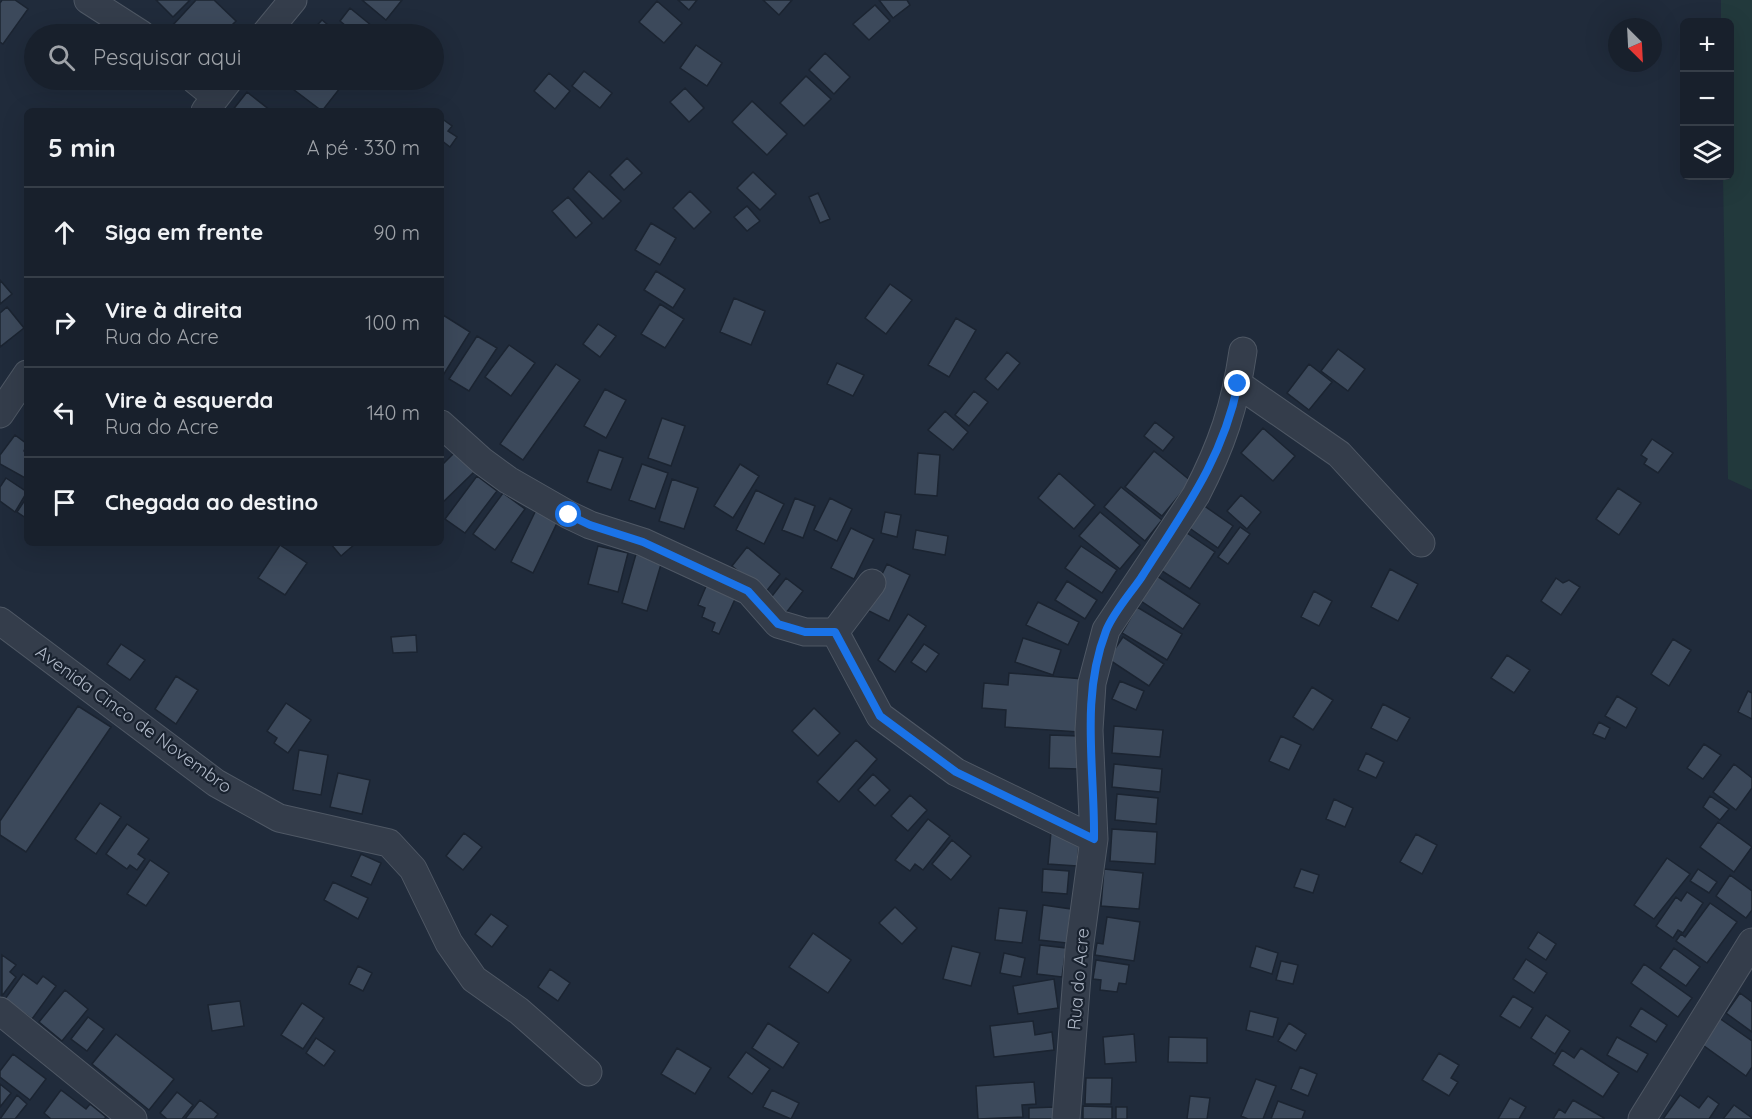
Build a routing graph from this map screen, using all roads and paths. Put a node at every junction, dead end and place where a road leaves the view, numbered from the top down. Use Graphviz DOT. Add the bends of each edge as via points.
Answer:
graph roads {
  1 [pos="88,0"];
  2 [pos="292,0"];
  3 [pos="125,24"];
  4 [pos="273,24"];
  5 [pos="1243,351"];
  6 [pos="24,378"];
  7 [pos="1238,384"];
  8 [pos="0,414"];
  9 [pos="444,427"];
  10 [pos="1421,543"];
  11 [pos="872,583"];
  12 [pos="0,621"];
  13 [pos="835,632"];
  14 [pos="1094,839"];
  15 [pos="1752,942"];
  16 [pos="0,1011"];
  17 [pos="588,1072"];
  18 [pos="133,1119"];
  19 [pos="1066,1119"];
  20 [pos="1642,1119"];
  1 -- 3 [label="street"];
  2 -- 4 [label="street"];
  5 -- 7 [label="street, Rua do Acre"];
  6 -- 8 [label="street"];
  7 -- 10 [label="street" via="1339,454"];
  7 -- 14 [label="street, Rua do Acre" via="1226,430 1196,495 1106,630 1092,683 1089,730"];
  9 -- 13 [label="street" via="508,480 569,515 643,542 741,587 778,624 805,632"];
  11 -- 13 [label="street"];
  12 -- 17 [label="street, Avenida Cinco de Novembro" via="216,783 279,818 389,843 413,868 450,942 474,979 519,1011"];
  13 -- 14 [label="street" via="880,716 956,772"];
  14 -- 19 [label="street, Rua do Acre" via="1079,950"];
  15 -- 20 [label="street"];
  16 -- 18 [label="street"];
}
